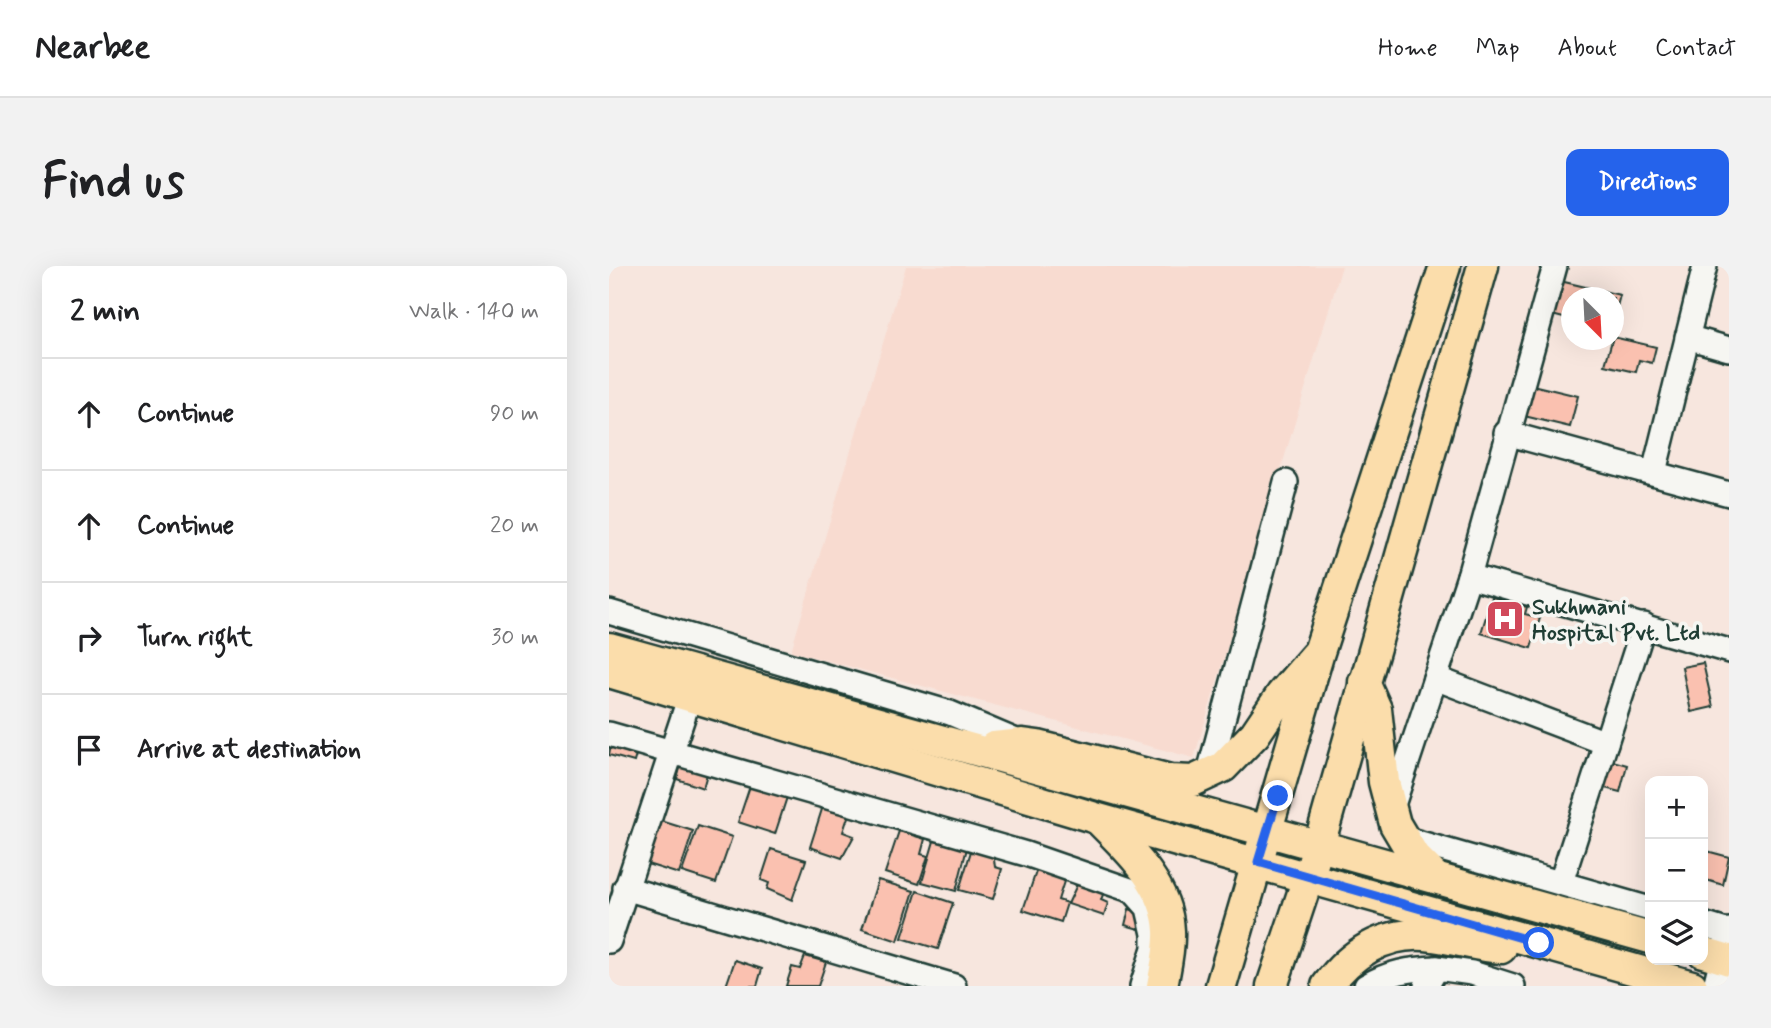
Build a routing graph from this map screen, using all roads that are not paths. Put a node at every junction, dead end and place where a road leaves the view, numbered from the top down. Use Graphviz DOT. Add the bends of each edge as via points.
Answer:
graph roads {
  1 [pos="1445,266"];
  2 [pos="1483,266"];
  3 [pos="1556,266"];
  4 [pos="1705,266"];
  5 [pos="1435,300"];
  6 [pos="1469,310"];
  7 [pos="1687,337"];
  8 [pos="1729,349"];
  9 [pos="1506,433"];
  10 [pos="1654,471"];
  11 [pos="1286,482"];
  12 [pos="1729,494"];
  13 [pos="1469,576"];
  14 [pos="609,612"];
  15 [pos="1644,625"];
  16 [pos="609,648"];
  17 [pos="1729,651"];
  18 [pos="1319,652"];
  19 [pos="609,672"];
  20 [pos="1435,678"];
  21 [pos="1364,682"];
  22 [pos="690,696"];
  23 [pos="609,734"];
  24 [pos="1606,743"];
  25 [pos="1023,744"];
  26 [pos="670,749"];
  27 [pos="969,750"];
  28 [pos="1208,776"];
  29 [pos="1099,819"];
  30 [pos="1397,825"];
  31 [pos="1268,830"];
  32 [pos="1319,845"];
  33 [pos="1258,862"];
  34 [pos="1307,876"];
  35 [pos="1435,877"];
  36 [pos="1561,882"];
  37 [pos="625,888"];
  38 [pos="1645,907"];
  39 [pos="1708,931"];
  40 [pos="1645,936"];
  41 [pos="609,941"];
  42 [pos="1539,943"];
  43 [pos="1722,950"];
  44 [pos="1432,977"];
  45 [pos="954,986"];
  46 [pos="1142,986"];
  47 [pos="1162,986"];
  48 [pos="1221,986"];
  49 [pos="1272,986"];
  50 [pos="1327,986"];
  51 [pos="1366,986"];
  52 [pos="1513,986"];
  53 [pos="1692,986"];
  1 -- 5 [label="main road"];
  2 -- 6 [label="main road"];
  3 -- 9 [label="street"];
  4 -- 7 [label="street"];
  5 -- 6 [label="main road"];
  5 -- 18 [label="main road"];
  6 -- 21 [label="main road"];
  7 -- 8 [label="street"];
  7 -- 10 [label="street"];
  9 -- 10 [label="street"];
  9 -- 13 [label="street"];
  10 -- 12 [label="street"];
  11 -- 28 [label="street"];
  13 -- 15 [label="street"];
  13 -- 20 [label="street"];
  14 -- 25 [label="street" via="950,713"];
  15 -- 17 [label="street"];
  15 -- 24 [label="street"];
  16 -- 27 [label="main road"];
  18 -- 28 [label="main road" via="1255,734"];
  18 -- 31 [label="main road"];
  19 -- 22 [label="main road"];
  20 -- 24 [label="street"];
  20 -- 30 [label="street"];
  21 -- 30 [label="main road" via="1376,709 1384,782"];
  21 -- 32 [label="main road"];
  22 -- 26 [label="street"];
  22 -- 29 [label="main road"];
  23 -- 26 [label="street"];
  24 -- 36 [label="street"];
  25 -- 27 [label="main road"];
  25 -- 28 [label="main road" via="1170,780"];
  26 -- 37 [label="street"];
  26 -- 46 [label="street" via="1026,854 1133,891 1148,908 1154,934"];
  27 -- 31 [label="main road"];
  29 -- 33 [label="main road"];
  29 -- 47 [label="main road" via="1152,878 1164,907 1169,931"];
  30 -- 35 [label="main road" via="1414,856"];
  30 -- 36 [label="street"];
  31 -- 32 [label="main road"];
  31 -- 33 [label="main road"];
  32 -- 34 [label="main road"];
  32 -- 35 [label="main road"];
  33 -- 34 [label="main road"];
  33 -- 48 [label="main road"];
  34 -- 42 [label="main road"];
  34 -- 49 [label="main road"];
  35 -- 40 [label="main road"];
  36 -- 38 [label="street"];
  37 -- 41 [label="street"];
  37 -- 45 [label="street"];
  39 -- 43 [label="street"];
  42 -- 50 [label="main road" via="1489,947 1426,935 1402,936 1371,945"];
  42 -- 53 [label="main road"];
  44 -- 51 [label="street" via="1405,970"];
  44 -- 52 [label="street" via="1472,973"];
}
